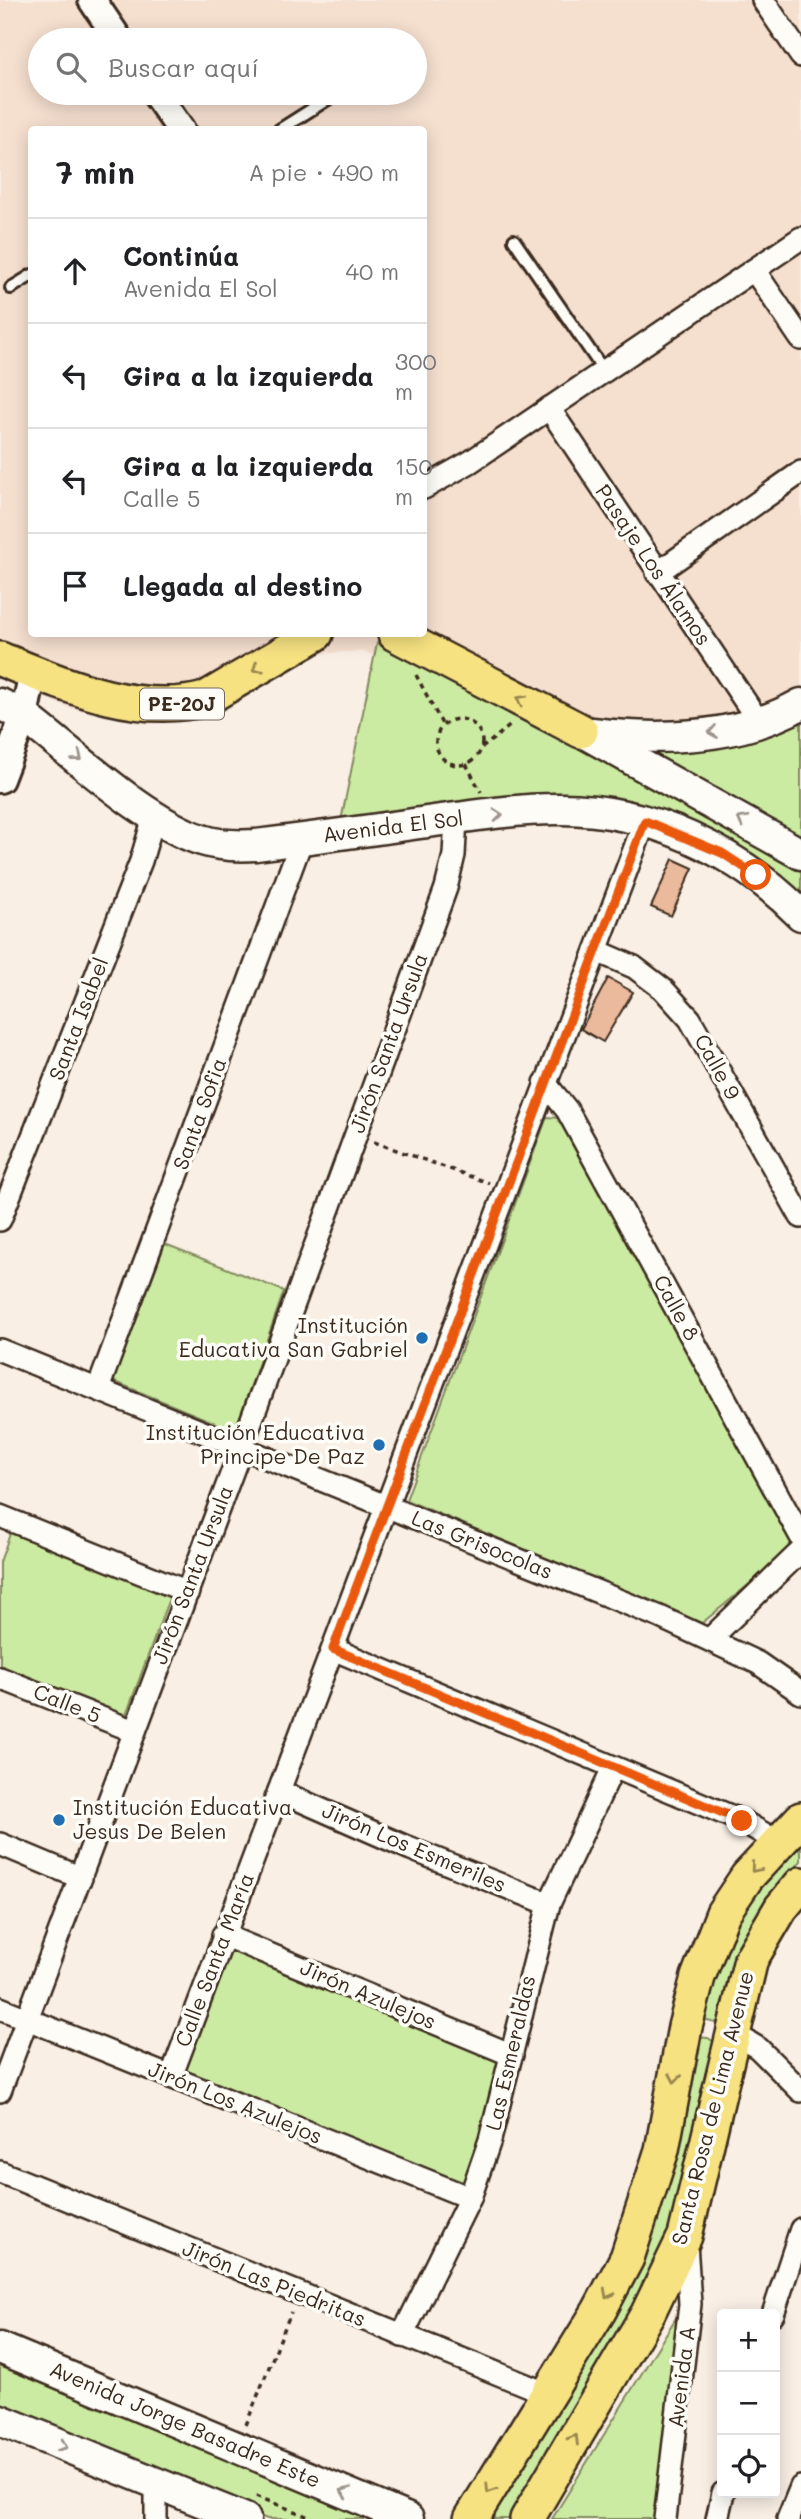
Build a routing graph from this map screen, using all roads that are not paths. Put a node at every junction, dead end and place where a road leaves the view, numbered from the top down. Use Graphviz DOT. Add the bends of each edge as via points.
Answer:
graph roads {
  1 [pos="92,0"];
  2 [pos="769,2"];
  3 [pos="112,28"];
  4 [pos="801,56"];
  5 [pos="163,105"];
  6 [pos="319,105"];
  7 [pos="177,126"];
  8 [pos="285,126"];
  9 [pos="801,238"];
  10 [pos="514,240"];
  11 [pos="754,270"];
  12 [pos="28,277"];
  13 [pos="11,288"];
  14 [pos="801,339"];
  15 [pos="604,371"];
  16 [pos="549,408"];
  17 [pos="801,472"];
  18 [pos="427,486"];
  19 [pos="657,573"];
  20 [pos="311,637"];
  21 [pos="401,637"];
  22 [pos="0,659"];
  23 [pos="33,672"];
  24 [pos="801,704"];
  25 [pos="7,709"];
  26 [pos="759,722"];
  27 [pos="581,732"];
  28 [pos="0,779"];
  29 [pos="154,817"];
  30 [pos="456,818"];
  31 [pos="645,821"];
  32 [pos="302,839"];
  33 [pos="801,854"];
  34 [pos="801,915"];
  35 [pos="597,951"];
  36 [pos="545,1083"];
  37 [pos="798,1203"];
  38 [pos="0,1220"];
  39 [pos="0,1350"];
  40 [pos="98,1389"];
  41 [pos="241,1449"];
  42 [pos="386,1506"];
  43 [pos="0,1516"];
  44 [pos="801,1537"];
  45 [pos="801,1551"];
  46 [pos="188,1591"];
  47 [pos="709,1639"];
  48 [pos="333,1649"];
  49 [pos="0,1678"];
  50 [pos="801,1693"];
  51 [pos="134,1731"];
  52 [pos="613,1768"];
  53 [pos="279,1791"];
  54 [pos="801,1818"];
  55 [pos="778,1842"];
  56 [pos="0,1844"];
  57 [pos="81,1878"];
  58 [pos="801,1884"];
  59 [pos="549,1904"];
  60 [pos="223,1935"];
  61 [pos="0,2008"];
  62 [pos="26,2019"];
  63 [pos="685,2027"];
  64 [pos="731,2032"];
  65 [pos="512,2055"];
  66 [pos="171,2077"];
  67 [pos="0,2091"];
  68 [pos="801,2091"];
  69 [pos="0,2172"];
  70 [pos="470,2198"];
  71 [pos="801,2229"];
  72 [pos="685,2236"];
  73 [pos="775,2309"];
  74 [pos="401,2336"];
  75 [pos="0,2348"];
  76 [pos="548,2394"];
  77 [pos="0,2420"];
  78 [pos="156,2482"];
  79 [pos="801,2487"];
  80 [pos="722,2498"];
  81 [pos="156,2519"];
  82 [pos="245,2519"];
  83 [pos="408,2519"];
  84 [pos="471,2519"];
  85 [pos="527,2519"];
  86 [pos="666,2519"];
  87 [pos="717,2519"];
  88 [pos="788,2519"];
  1 -- 3 [label="street"];
  2 -- 4 [label="street"];
  5 -- 7 [label="street"];
  6 -- 8 [label="lane"];
  9 -- 11 [label="street"];
  10 -- 15 [label="lane"];
  11 -- 14 [label="street"];
  11 -- 15 [label="street"];
  12 -- 13 [label="lane"];
  15 -- 16 [label="street"];
  16 -- 18 [label="street"];
  16 -- 19 [label="street, Pasaje Los Álamos"];
  17 -- 19 [label="street"];
  19 -- 26 [label="street, Pasaje Los Álamos"];
  20 -- 23 [label="main road, PE-20J, one-way" via="205,699 186,704 129,701"];
  27 -- 21 [label="main road, one-way"];
  22 -- 23 [label="main road, PE-20J"];
  23 -- 25 [label="street"];
  24 -- 26 [label="main road"];
  25 -- 28 [label="street"];
  25 -- 29 [label="main road, Avenida El Sol, one-way"];
  26 -- 27 [label="main road, one-way" via="687,736"];
  33 -- 27 [label="main road, one-way"];
  29 -- 32 [label="main road, Avenida El Sol" via="202,841 229,846"];
  29 -- 38 [label="street, Santa Isabel" via="141,861"];
  30 -- 31 [label="main road, Avenida El Sol, one-way" via="558,809"];
  30 -- 32 [label="main road, Avenida El Sol"];
  30 -- 41 [label="street, Jirón Santa Ursula" via="446,888"];
  31 -- 34 [label="main road, Avenida El Sol" via="722,853 756,875"];
  31 -- 35 [label="street, Calle Santa María"];
  32 -- 40 [label="street, Santa Sofia"];
  35 -- 36 [label="street, Calle Santa María"];
  35 -- 37 [label="street, Calle 9" via="634,967 663,989 690,1019"];
  36 -- 42 [label="street, Calle Santa María"];
  36 -- 44 [label="street, Calle 8" via="567,1110"];
  39 -- 40 [label="street, Las Grisocolas"];
  40 -- 41 [label="street, Las Grisocolas"];
  41 -- 42 [label="street, Las Grisocolas"];
  41 -- 46 [label="street, Jirón Santa Ursula"];
  42 -- 47 [label="street, Las Grisocolas"];
  42 -- 48 [label="street, Calle Santa María"];
  43 -- 46 [label="street"];
  45 -- 47 [label="street"];
  46 -- 51 [label="street, Jirón Santa Ursula"];
  47 -- 50 [label="street, Las Grisocolas" via="758,1663"];
  48 -- 52 [label="street"];
  48 -- 53 [label="street, Calle Santa María"];
  49 -- 51 [label="street, Calle 5"];
  51 -- 57 [label="street, Jirón Santa Ursula"];
  52 -- 55 [label="street" via="742,1821"];
  52 -- 59 [label="street, Las Esmeraldas"];
  53 -- 59 [label="street, Jirón Los Esmeriles"];
  53 -- 60 [label="street, Calle Santa María"];
  54 -- 55 [label="main road, Santa Rosa de Lima Avenue"];
  55 -- 63 [label="main road, Santa Rosa de Lima Avenue, one-way" via="723,1913"];
  56 -- 57 [label="street"];
  57 -- 62 [label="street, Jirón Santa Ursula"];
  58 -- 64 [label="main road, Santa Rosa de Lima Avenue" via="751,1959"];
  59 -- 65 [label="street, Las Esmeraldas"];
  60 -- 65 [label="street, Jirón Azulejos"];
  60 -- 66 [label="street, Calle Santa María"];
  61 -- 62 [label="street, Jirón Los Azulejos"];
  62 -- 66 [label="street, Jirón Los Azulejos"];
  62 -- 67 [label="street, Jirón Santa Ursula"];
  63 -- 64 [label="main road"];
  63 -- 76 [label="main road, Santa Rosa de Lima Avenue, one-way" via="662,2150 627,2259"];
  64 -- 68 [label="street" via="758,2048"];
  64 -- 72 [label="main road, Santa Rosa de Lima Avenue"];
  65 -- 70 [label="street, Las Esmeraldas"];
  66 -- 70 [label="street, Jirón Los Azulejos"];
  69 -- 74 [label="street, Jirón Las Piedritas"];
  70 -- 74 [label="street, Las Esmeraldas"];
  71 -- 73 [label="street"];
  85 -- 72 [label="main road, Santa Rosa de Lima Avenue, one-way" via="648,2313"];
  72 -- 86 [label="street, Avenida A" via="690,2304"];
  74 -- 76 [label="street, Jirón Las Piedritas"];
  83 -- 75 [label="main road, Avenida Jorge Basadre Este, one-way"];
  76 -- 84 [label="main road, Santa Rosa de Lima Avenue, one-way"];
  77 -- 78 [label="main road, one-way"];
  78 -- 81 [label="street"];
  78 -- 82 [label="main road"];
  79 -- 88 [label="street"];
  80 -- 87 [label="street"];
}
